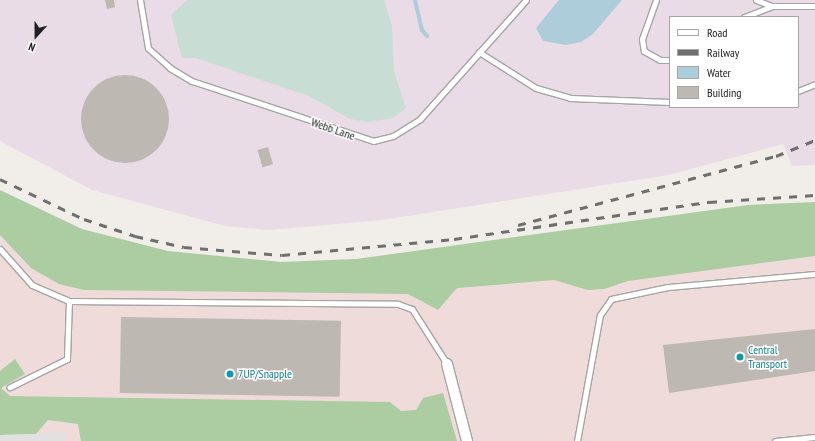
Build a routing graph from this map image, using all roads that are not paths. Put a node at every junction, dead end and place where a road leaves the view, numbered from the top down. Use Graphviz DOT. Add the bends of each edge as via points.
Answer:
graph roads {
  1 [pos="140,0"];
  2 [pos="526,0"];
  3 [pos="656,0"];
  4 [pos="756,0"];
  5 [pos="772,6"];
  6 [pos="815,6"];
  7 [pos="747,16"];
  8 [pos="479,52"];
  9 [pos="669,60"];
  10 [pos="815,84"];
  11 [pos="799,91"];
  12 [pos="669,102"];
  13 [pos="0,250"];
  14 [pos="815,274"];
  15 [pos="69,301"];
  16 [pos="447,364"];
  17 [pos="10,387"];
  18 [pos="815,437"];
  19 [pos="467,441"];
  20 [pos="578,441"];
  21 [pos="775,441"];
  1 -- 8 [label="lane, Webb Lane" via="148,48 170,68 192,82 374,141 393,136 420,119"];
  2 -- 8 [label="lane, Webb Lane"];
  3 -- 9 [label="lane" via="642,39 644,51 660,60"];
  4 -- 5 [label="lane"];
  5 -- 6 [label="lane"];
  5 -- 7 [label="lane"];
  8 -- 12 [label="lane" via="536,88 570,98"];
  10 -- 11 [label="lane"];
  13 -- 15 [label="lane" via="32,285"];
  14 -- 20 [label="lane" via="668,287 611,299 600,315"];
  15 -- 16 [label="lane" via="398,304 412,309"];
  15 -- 17 [label="lane" via="67,359"];
  16 -- 19 [label="street"];
  18 -- 21 [label="lane"];
}
